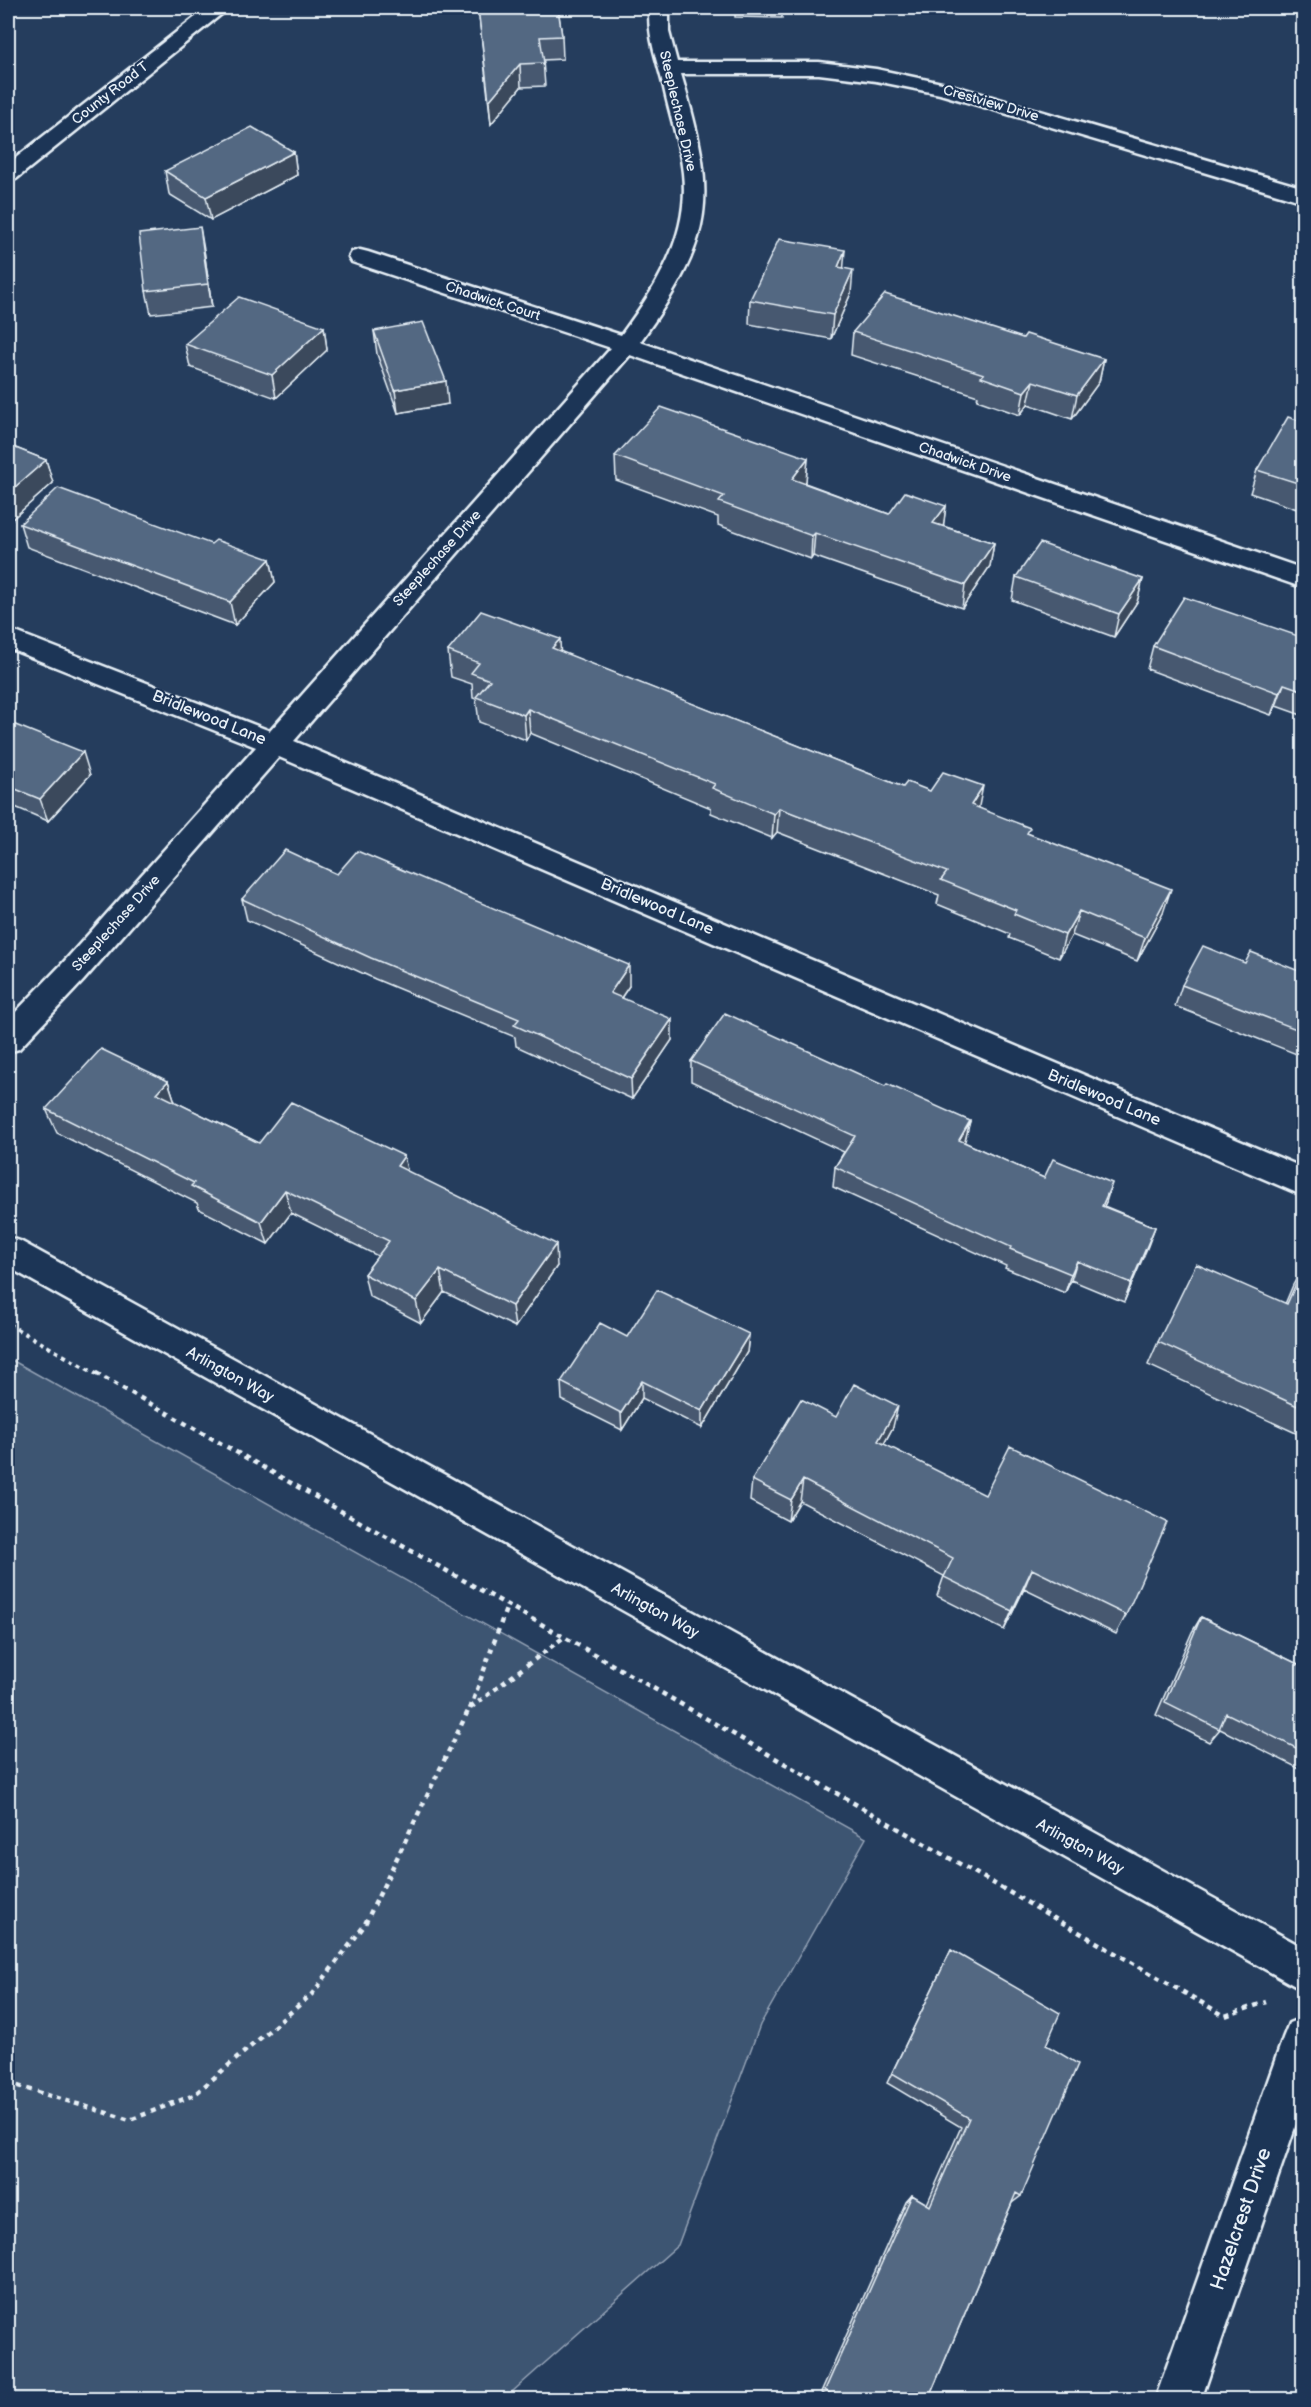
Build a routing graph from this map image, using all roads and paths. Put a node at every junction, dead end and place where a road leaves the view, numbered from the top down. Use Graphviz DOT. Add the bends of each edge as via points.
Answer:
graph roads {
  1 [pos="659,8"];
  2 [pos="216,10"];
  3 [pos="670,68"];
  4 [pos="8,174"];
  5 [pos="1304,195"];
  6 [pos="360,257"];
  7 [pos="626,345"];
  8 [pos="1304,579"];
  9 [pos="8,638"];
  10 [pos="275,744"];
  11 [pos="8,1040"];
  12 [pos="1304,1183"];
  13 [pos="8,1251"];
  14 [pos="8,1324"];
  15 [pos="507,1606"];
  16 [pos="564,1637"];
  17 [pos="470,1709"];
  18 [pos="1304,1971"];
  19 [pos="1270,2000"];
  20 [pos="1304,2038"];
  21 [pos="8,2083"];
  22 [pos="1178,2400"];
  1 -- 3 [label="street, Steeplechase Drive" via="659,34"];
  2 -- 4 [label="street, County Road T"];
  3 -- 5 [label="street, Crestview Drive" via="819,68 933,86"];
  3 -- 7 [label="street, Steeplechase Drive" via="692,164 696,198 691,232 679,266"];
  6 -- 7 [label="street, Chadwick Court"];
  7 -- 8 [label="street, Chadwick Drive"];
  7 -- 10 [label="street, Steeplechase Drive"];
  9 -- 10 [label="street, Bridlewood Lane"];
  10 -- 11 [label="street, Steeplechase Drive"];
  10 -- 12 [label="street, Bridlewood Lane"];
  13 -- 18 [label="street, Arlington Way"];
  14 -- 15 [label="path"];
  15 -- 16 [label="path"];
  15 -- 17 [label="path"];
  16 -- 17 [label="path"];
  16 -- 19 [label="path" via="1225,2016"];
  17 -- 21 [label="path" via="364,1926 312,1994 194,2095 130,2120"];
  20 -- 22 [label="street, Hazelcrest Drive"];
}
